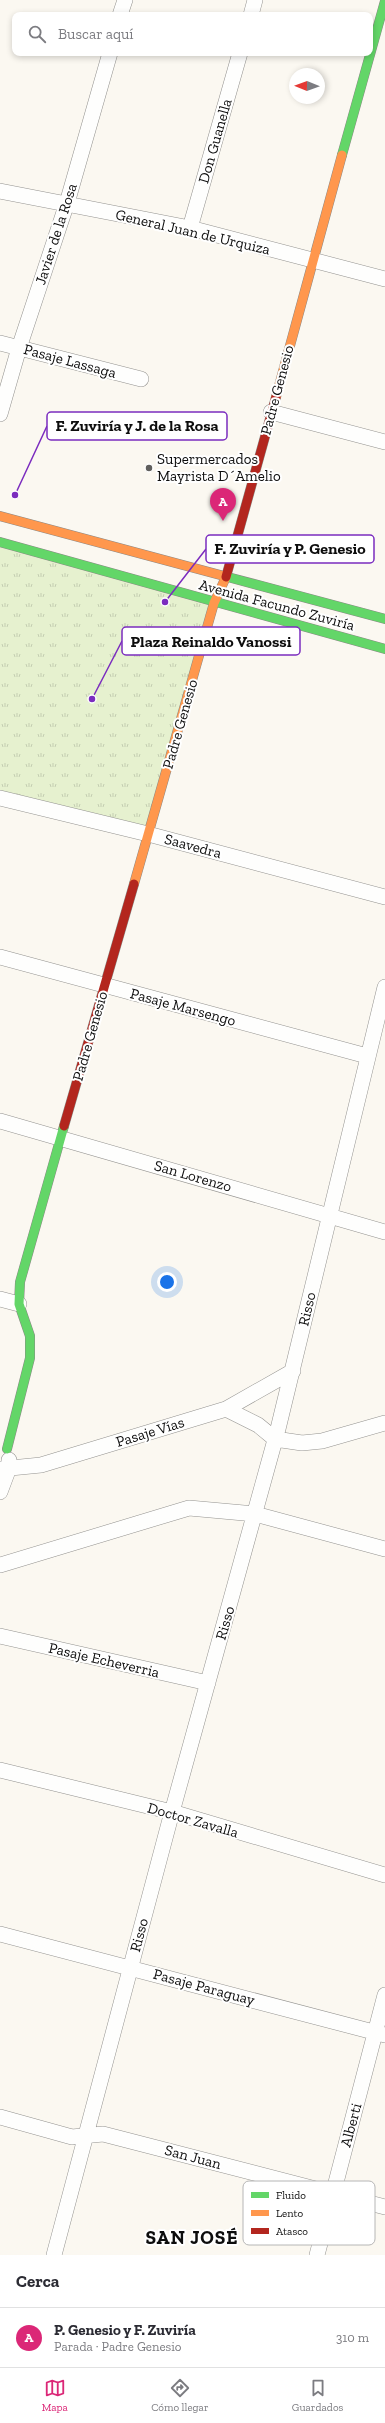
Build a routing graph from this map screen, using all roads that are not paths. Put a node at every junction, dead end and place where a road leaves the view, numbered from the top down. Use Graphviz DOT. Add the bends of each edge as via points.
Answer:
graph roads {
  1 [pos="125,0"];
  2 [pos="255,0"];
  3 [pos="385,1"];
  4 [pos="121,12"];
  5 [pos="252,12"];
  6 [pos="373,44"];
  7 [pos="109,56"];
  8 [pos="239,56"];
  9 [pos="370,56"];
  10 [pos="0,191"];
  11 [pos="67,203"];
  12 [pos="190,228"];
  13 [pos="313,261"];
  14 [pos="385,279"];
  15 [pos="0,343"];
  16 [pos="19,348"];
  17 [pos="141,379"];
  18 [pos="271,412"];
  19 [pos="0,414"];
  20 [pos="385,442"];
  21 [pos="0,516"];
  22 [pos="0,542"];
  23 [pos="226,576"];
  24 [pos="214,602"];
  25 [pos="385,619"];
  26 [pos="385,649"];
  27 [pos="0,798"];
  28 [pos="148,834"];
  29 [pos="385,897"];
  30 [pos="0,957"];
  31 [pos="104,985"];
  32 [pos="385,987"];
  33 [pos="367,1056"];
  34 [pos="0,1121"];
  35 [pos="61,1138"];
  36 [pos="330,1214"];
  37 [pos="385,1232"];
  38 [pos="0,1299"];
  39 [pos="18,1304"];
  40 [pos="293,1371"];
  41 [pos="226,1409"];
  42 [pos="385,1423"];
  43 [pos="275,1439"];
  44 [pos="4,1448"];
  45 [pos="5,1468"];
  46 [pos="0,1492"];
  47 [pos="255,1514"];
  48 [pos="385,1549"];
  49 [pos="0,1565"];
  50 [pos="0,1636"];
  51 [pos="208,1683"];
  52 [pos="0,1770"];
  53 [pos="172,1812"];
  54 [pos="385,1876"];
  55 [pos="0,1934"];
  56 [pos="131,1967"];
  57 [pos="385,1995"];
  58 [pos="380,2034"];
  59 [pos="0,2117"];
  60 [pos="87,2136"];
  61 [pos="283,2181"];
  62 [pos="337,2181"];
  63 [pos="375,2204"];
  64 [pos="385,2207"];
  65 [pos="320,2245"];
  66 [pos="54,2255"];
  67 [pos="317,2255"];
  1 -- 4 [label="street"];
  2 -- 5 [label="street"];
  3 -- 6 [label="street, Padre Genesio"];
  7 -- 11 [label="street, Javier de la Rosa"];
  8 -- 12 [label="street, Don Guanella"];
  9 -- 13 [label="street, Padre Genesio"];
  10 -- 11 [label="street, General Juan de Urquiza"];
  11 -- 12 [label="street, General Juan de Urquiza"];
  11 -- 16 [label="street, Javier de la Rosa"];
  12 -- 13 [label="street, General Juan de Urquiza"];
  13 -- 14 [label="street, General Juan de Urquiza"];
  13 -- 18 [label="street, Padre Genesio"];
  15 -- 16 [label="street, Pasaje Lassaga"];
  16 -- 17 [label="street, Pasaje Lassaga"];
  16 -- 19 [label="street, Javier de la Rosa"];
  18 -- 20 [label="street"];
  18 -- 23 [label="street, Padre Genesio"];
  21 -- 23 [label="street, Avenida Facundo Zuviría"];
  22 -- 24 [label="street, Avenida Facundo Zuviría"];
  23 -- 24 [label="street, Padre Genesio"];
  23 -- 25 [label="street, Avenida Facundo Zuviría"];
  24 -- 26 [label="street, Avenida Facundo Zuviría"];
  24 -- 28 [label="street, Padre Genesio"];
  27 -- 28 [label="street, Saavedra"];
  28 -- 29 [label="street, Saavedra"];
  28 -- 31 [label="street, Padre Genesio"];
  30 -- 31 [label="street, Pasaje Marsengo"];
  31 -- 33 [label="street, Pasaje Marsengo"];
  31 -- 35 [label="street, Padre Genesio"];
  32 -- 33 [label="street, Risso"];
  33 -- 36 [label="street, Risso"];
  34 -- 35 [label="street, San Lorenzo"];
  35 -- 36 [label="street, San Lorenzo"];
  35 -- 39 [label="street, Padre Genesio" via="20,1282"];
  36 -- 37 [label="street, San Lorenzo"];
  36 -- 40 [label="street, Risso"];
  38 -- 39 [label="street"];
  39 -- 44 [label="street, Padre Genesio" via="30,1336 30,1358"];
  40 -- 41 [label="street, Pasaje Vías"];
  40 -- 43 [label="street, Risso"];
  41 -- 43 [label="street" via="258,1426"];
  41 -- 45 [label="street, Pasaje Vías" via="41,1465"];
  42 -- 43 [label="street" via="322,1441 302,1443"];
  43 -- 47 [label="street, Risso"];
  44 -- 45 [label="street"];
  45 -- 46 [label="street"];
  47 -- 48 [label="street"];
  47 -- 49 [label="street" via="189,1508"];
  47 -- 51 [label="street, Risso"];
  50 -- 51 [label="street, Pasaje Echeverria"];
  51 -- 53 [label="street, Risso"];
  52 -- 53 [label="street, Doctor Zavalla"];
  53 -- 54 [label="street, Doctor Zavalla"];
  53 -- 56 [label="street, Risso"];
  55 -- 56 [label="street, Pasaje Paraguay"];
  56 -- 58 [label="street, Pasaje Paraguay"];
  56 -- 60 [label="street, Risso"];
  57 -- 58 [label="street, Alberti"];
  58 -- 62 [label="street, Alberti"];
  59 -- 60 [label="street, San Juan" via="72,2137"];
  60 -- 61 [label="street, San Juan" via="103,2134"];
  60 -- 66 [label="street, Risso"];
  63 -- 64 [label="street, San Juan"];
  65 -- 67 [label="street, Alberti"];
}
